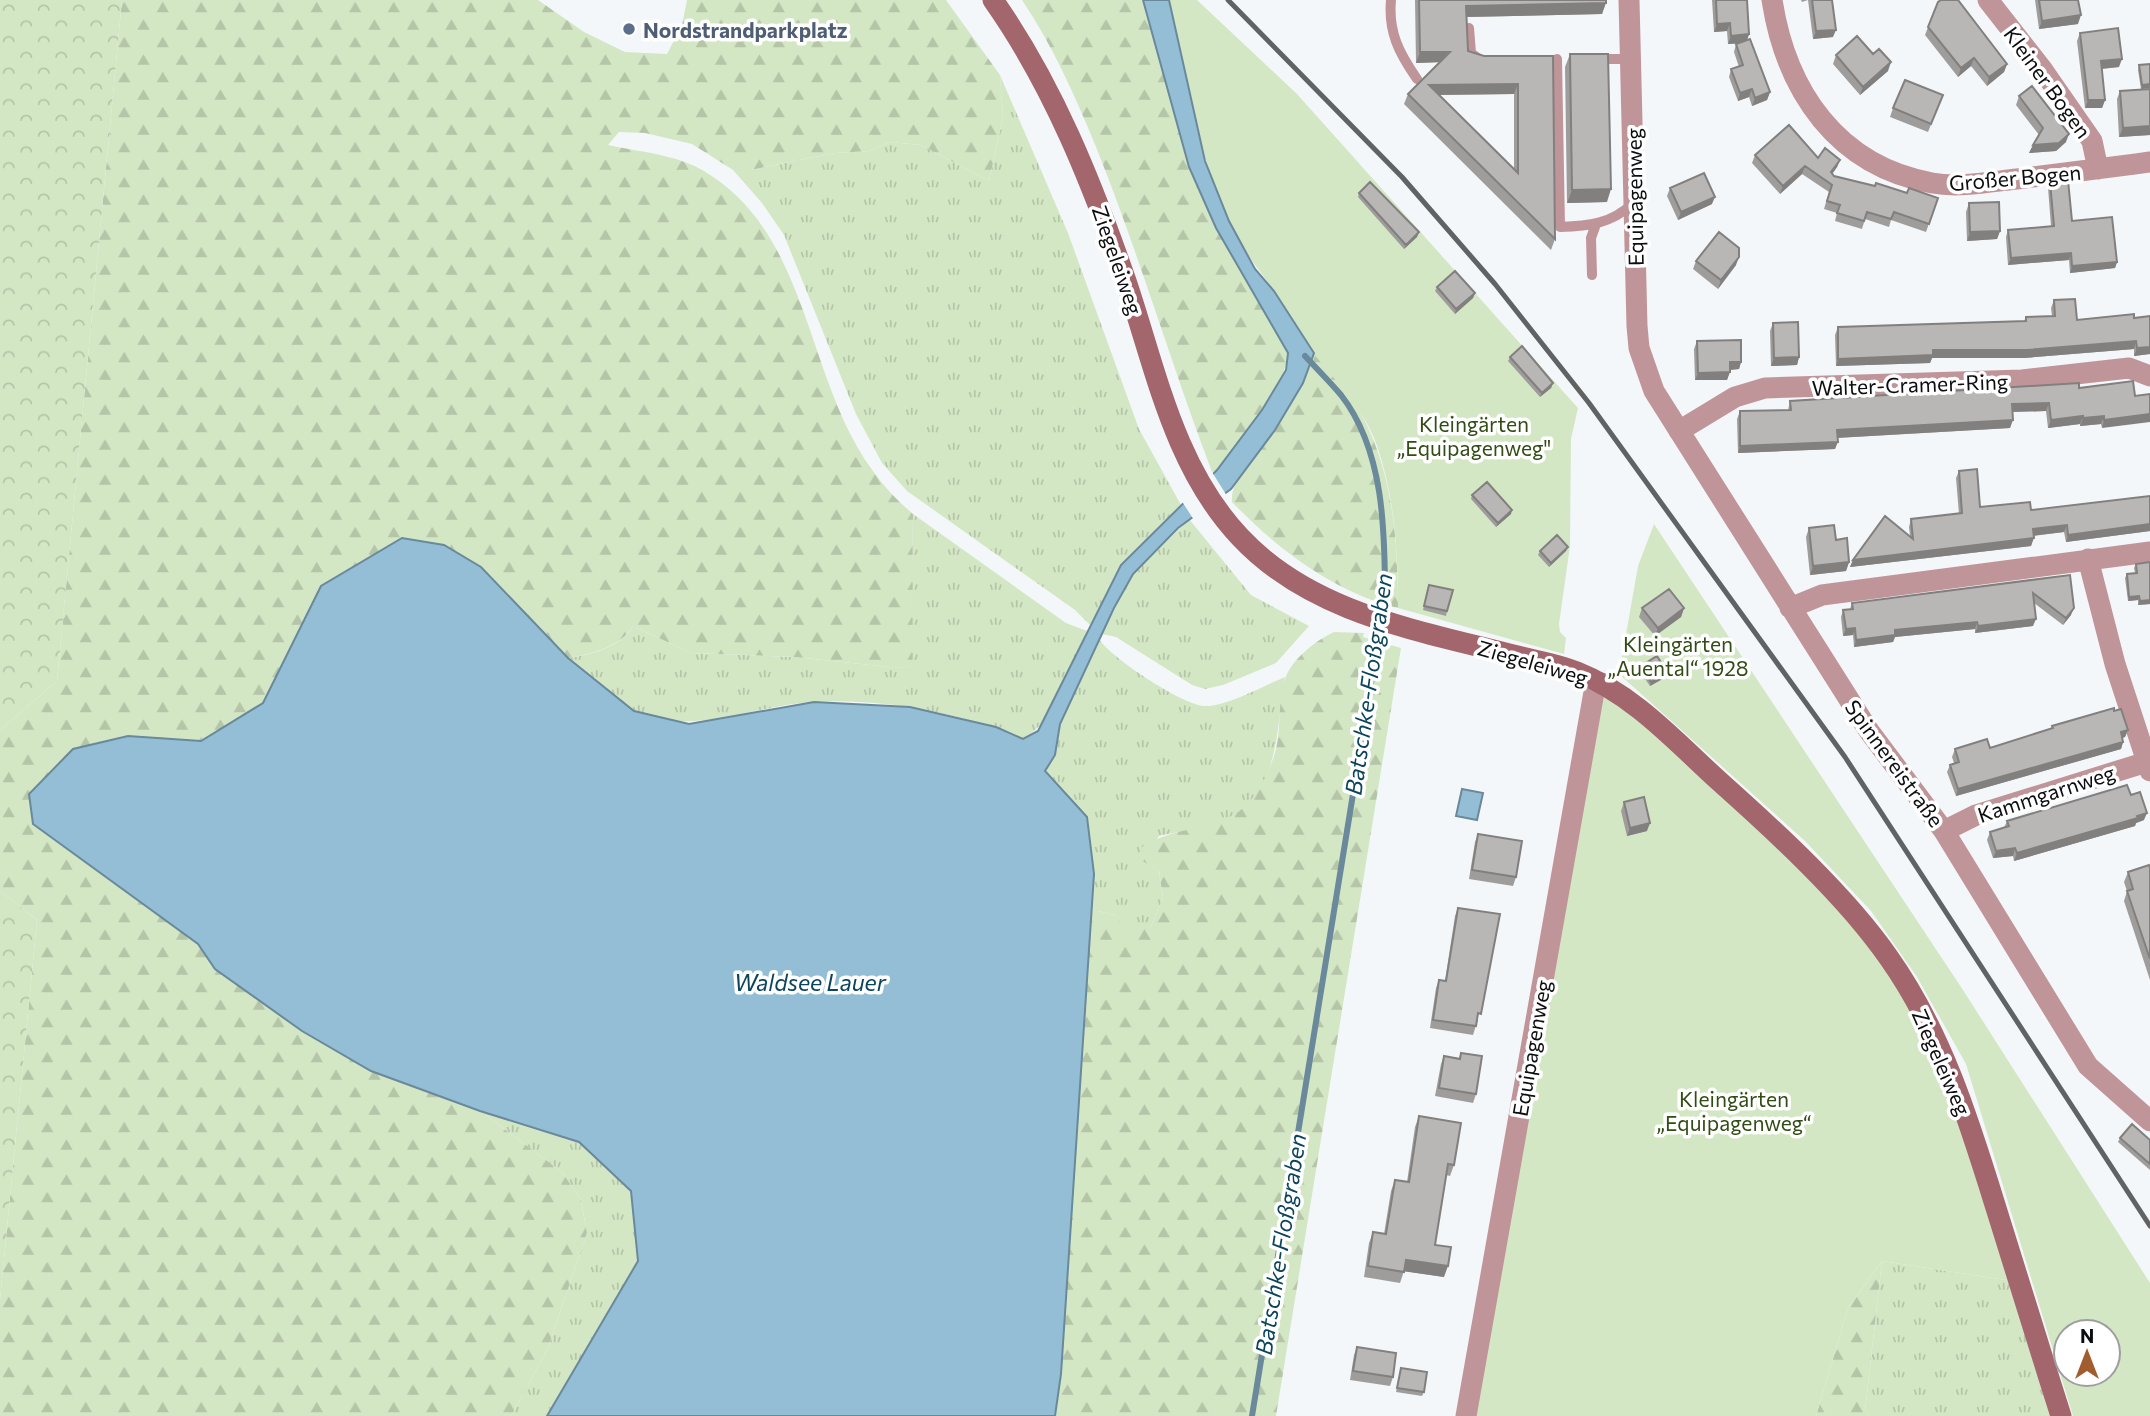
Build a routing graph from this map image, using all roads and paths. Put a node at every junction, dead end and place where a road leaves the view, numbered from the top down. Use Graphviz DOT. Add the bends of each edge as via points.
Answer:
graph roads {
  1 [pos="993,0"];
  2 [pos="1391,0"];
  3 [pos="1629,0"];
  4 [pos="1772,0"];
  5 [pos="1988,0"];
  6 [pos="1469,28"];
  7 [pos="1493,59"];
  8 [pos="1545,59"];
  9 [pos="1584,59"];
  10 [pos="1630,59"];
  11 [pos="1417,79"];
  12 [pos="2150,163"];
  13 [pos="2098,169"];
  14 [pos="1635,201"];
  15 [pos="1596,224"];
  16 [pos="1592,275"];
  17 [pos="2150,376"];
  18 [pos="1654,391"];
  19 [pos="1679,431"];
  20 [pos="2150,552"];
  21 [pos="2088,559"];
  22 [pos="1790,608"];
  23 [pos="1602,683"];
  24 [pos="2149,764"];
  25 [pos="1944,831"];
  26 [pos="2150,1121"];
  27 [pos="1466,1416"];
  28 [pos="2061,1416"];
  1 -- 23 [label="main road, Ziegeleiweg" via="1034,64 1086,174 1172,424 1198,483 1218,513 1288,579 1317,596 1394,624 1571,670"];
  2 -- 11 [label="lane" via="1389,20 1397,50"];
  3 -- 10 [label="street, Equipagenweg"];
  4 -- 13 [label="street, Großer Bogen" via="1782,47 1806,101 1833,132 1884,169 1934,183 1977,183"];
  5 -- 13 [label="street, Kleiner Bogen" via="2092,141"];
  6 -- 7 [label="lane" via="1471,53 1479,59"];
  8 -- 15 [label="lane" via="1562,59 1560,227"];
  9 -- 10 [label="lane"];
  10 -- 14 [label="street, Equipagenweg"];
  12 -- 13 [label="street, Großer Bogen"];
  14 -- 15 [label="lane" via="1619,216"];
  14 -- 18 [label="street, Equipagenweg" via="1639,348"];
  15 -- 16 [label="lane" via="1591,238"];
  17 -- 19 [label="street, Walter-Cramer-Ring" via="2129,368 2022,380 1765,388 1735,397"];
  18 -- 19 [label="street, Spinnereistraße"];
  19 -- 22 [label="street, Spinnereistraße"];
  20 -- 21 [label="street"];
  21 -- 22 [label="street" via="1822,595"];
  21 -- 24 [label="street" via="2115,664"];
  22 -- 25 [label="street, Spinnereistraße" via="1869,731"];
  23 -- 27 [label="street, Equipagenweg" via="1594,692"];
  23 -- 28 [label="main road, Ziegeleiweg" via="1659,727 1780,839 1887,954 1912,993 1956,1086"];
  24 -- 25 [label="street, Kammgarnweg" via="1976,815"];
  25 -- 26 [label="street, Spinnereistraße" via="2088,1066"];
}
